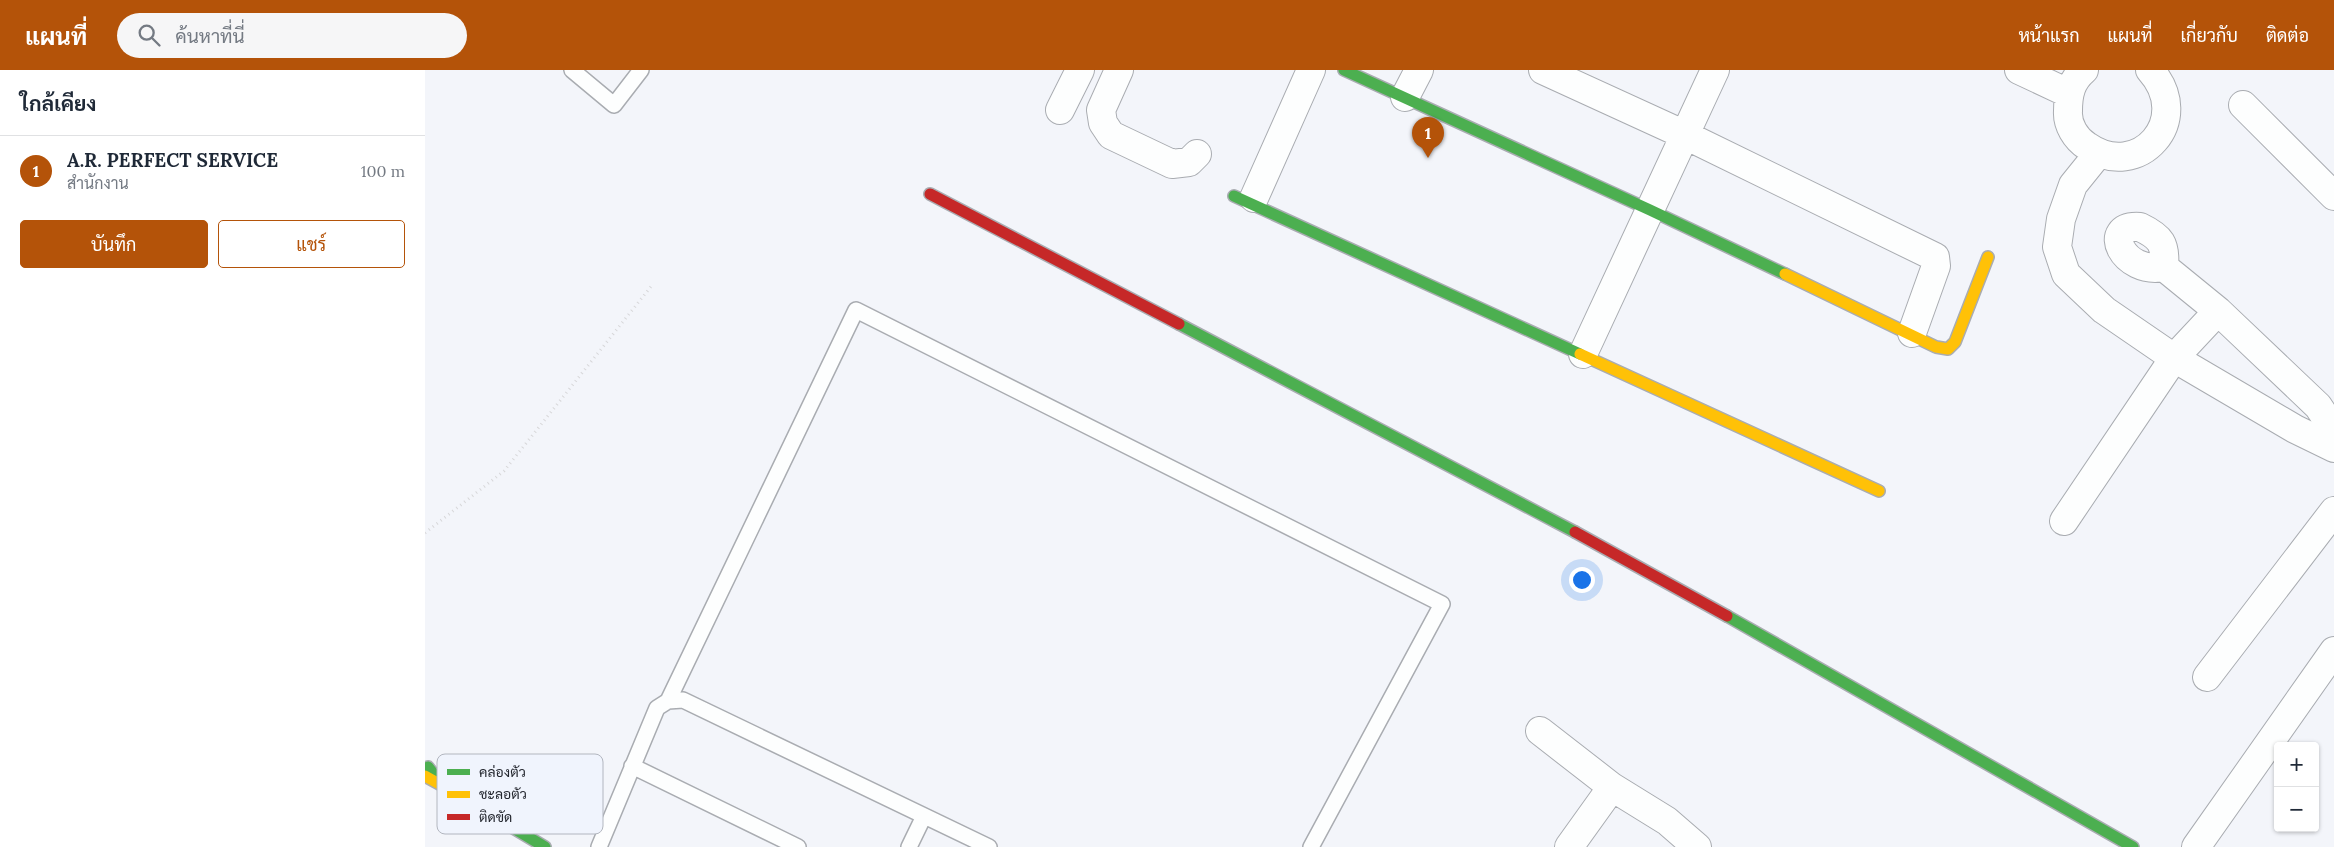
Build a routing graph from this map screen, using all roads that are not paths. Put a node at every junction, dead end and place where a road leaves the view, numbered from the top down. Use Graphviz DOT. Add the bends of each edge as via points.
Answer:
graph roads {
  1 [pos="572,70"];
  2 [pos="641,70"];
  3 [pos="1079,70"];
  4 [pos="1119,70"];
  5 [pos="1311,70"];
  6 [pos="1419,70"];
  7 [pos="1543,70"];
  8 [pos="1715,70"];
  9 [pos="2019,70"];
  10 [pos="2084,70"];
  11 [pos="2151,70"];
  12 [pos="1355,72"];
  13 [pos="2068,93"];
  14 [pos="1405,97"];
  15 [pos="2243,105"];
  16 [pos="1060,110"];
  17 [pos="1685,135"];
  18 [pos="1197,154"];
  19 [pos="2098,154"];
  20 [pos="930,194"];
  21 [pos="2334,196"];
  22 [pos="1244,197"];
  23 [pos="1650,210"];
  24 [pos="1988,257"];
  25 [pos="2164,267"];
  26 [pos="2218,311"];
  27 [pos="1912,333"];
  28 [pos="1583,354"];
  29 [pos="2174,358"];
  30 [pos="2334,430"];
  31 [pos="2334,448"];
  32 [pos="1879,491"];
  33 [pos="2334,511"];
  34 [pos="2064,521"];
  35 [pos="2334,650"];
  36 [pos="2207,677"];
  37 [pos="668,700"];
  38 [pos="1540,731"];
  39 [pos="425,764"];
  40 [pos="633,766"];
  41 [pos="425,776"];
  42 [pos="437,779"];
  43 [pos="437,783"];
  44 [pos="1612,787"];
  45 [pos="924,816"];
  46 [pos="523,834"];
  47 [pos="545,847"];
  48 [pos="599,847"];
  49 [pos="798,847"];
  50 [pos="909,847"];
  51 [pos="989,847"];
  52 [pos="1311,847"];
  53 [pos="1569,847"];
  54 [pos="1697,847"];
  55 [pos="2133,847"];
  56 [pos="2196,847"];
  1 -- 2 [label="lane" via="614,105"];
  3 -- 16 [label="street"];
  4 -- 18 [label="street" via="1101,110 1103,123 1111,135 1172,164 1189,162"];
  5 -- 22 [label="street"];
  6 -- 14 [label="street"];
  7 -- 17 [label="street"];
  8 -- 17 [label="street"];
  9 -- 13 [label="street"];
  10 -- 13 [label="street"];
  11 -- 19 [label="street" via="2161,82 2168,101 2166,121 2157,138 2142,151 2123,157"];
  12 -- 14 [label="street"];
  13 -- 19 [label="street" via="2067,118 2078,140"];
  14 -- 23 [label="street"];
  15 -- 21 [label="street"];
  17 -- 23 [label="street"];
  17 -- 27 [label="street" via="1935,257 1936,266"];
  19 -- 29 [label="street" via="2073,185 2061,219 2057,247 2065,274 2104,310"];
  20 -- 55 [label="street" via="1645,569"];
  22 -- 28 [label="street"];
  23 -- 27 [label="street"];
  23 -- 28 [label="street"];
  24 -- 27 [label="street" via="1955,342 1948,349 1936,347"];
  25 -- 26 [label="street"];
  26 -- 29 [label="street"];
  26 -- 30 [label="street" via="2318,406"];
  28 -- 32 [label="street"];
  29 -- 31 [label="street" via="2295,429"];
  29 -- 34 [label="street"];
  33 -- 36 [label="street"];
  35 -- 56 [label="street"];
  37 -- 40 [label="lane" via="657,708"];
  37 -- 45 [label="lane" via="683,700"];
  37 -- 52 [label="lane" via="856,310 1442,604"];
  38 -- 44 [label="street"];
  39 -- 42 [label="street"];
  40 -- 48 [label="lane"];
  40 -- 49 [label="lane"];
  41 -- 43 [label="street"];
  44 -- 53 [label="street"];
  44 -- 54 [label="street" via="1667,821"];
  45 -- 50 [label="lane"];
  45 -- 51 [label="lane"];
  46 -- 47 [label="street"];
}
